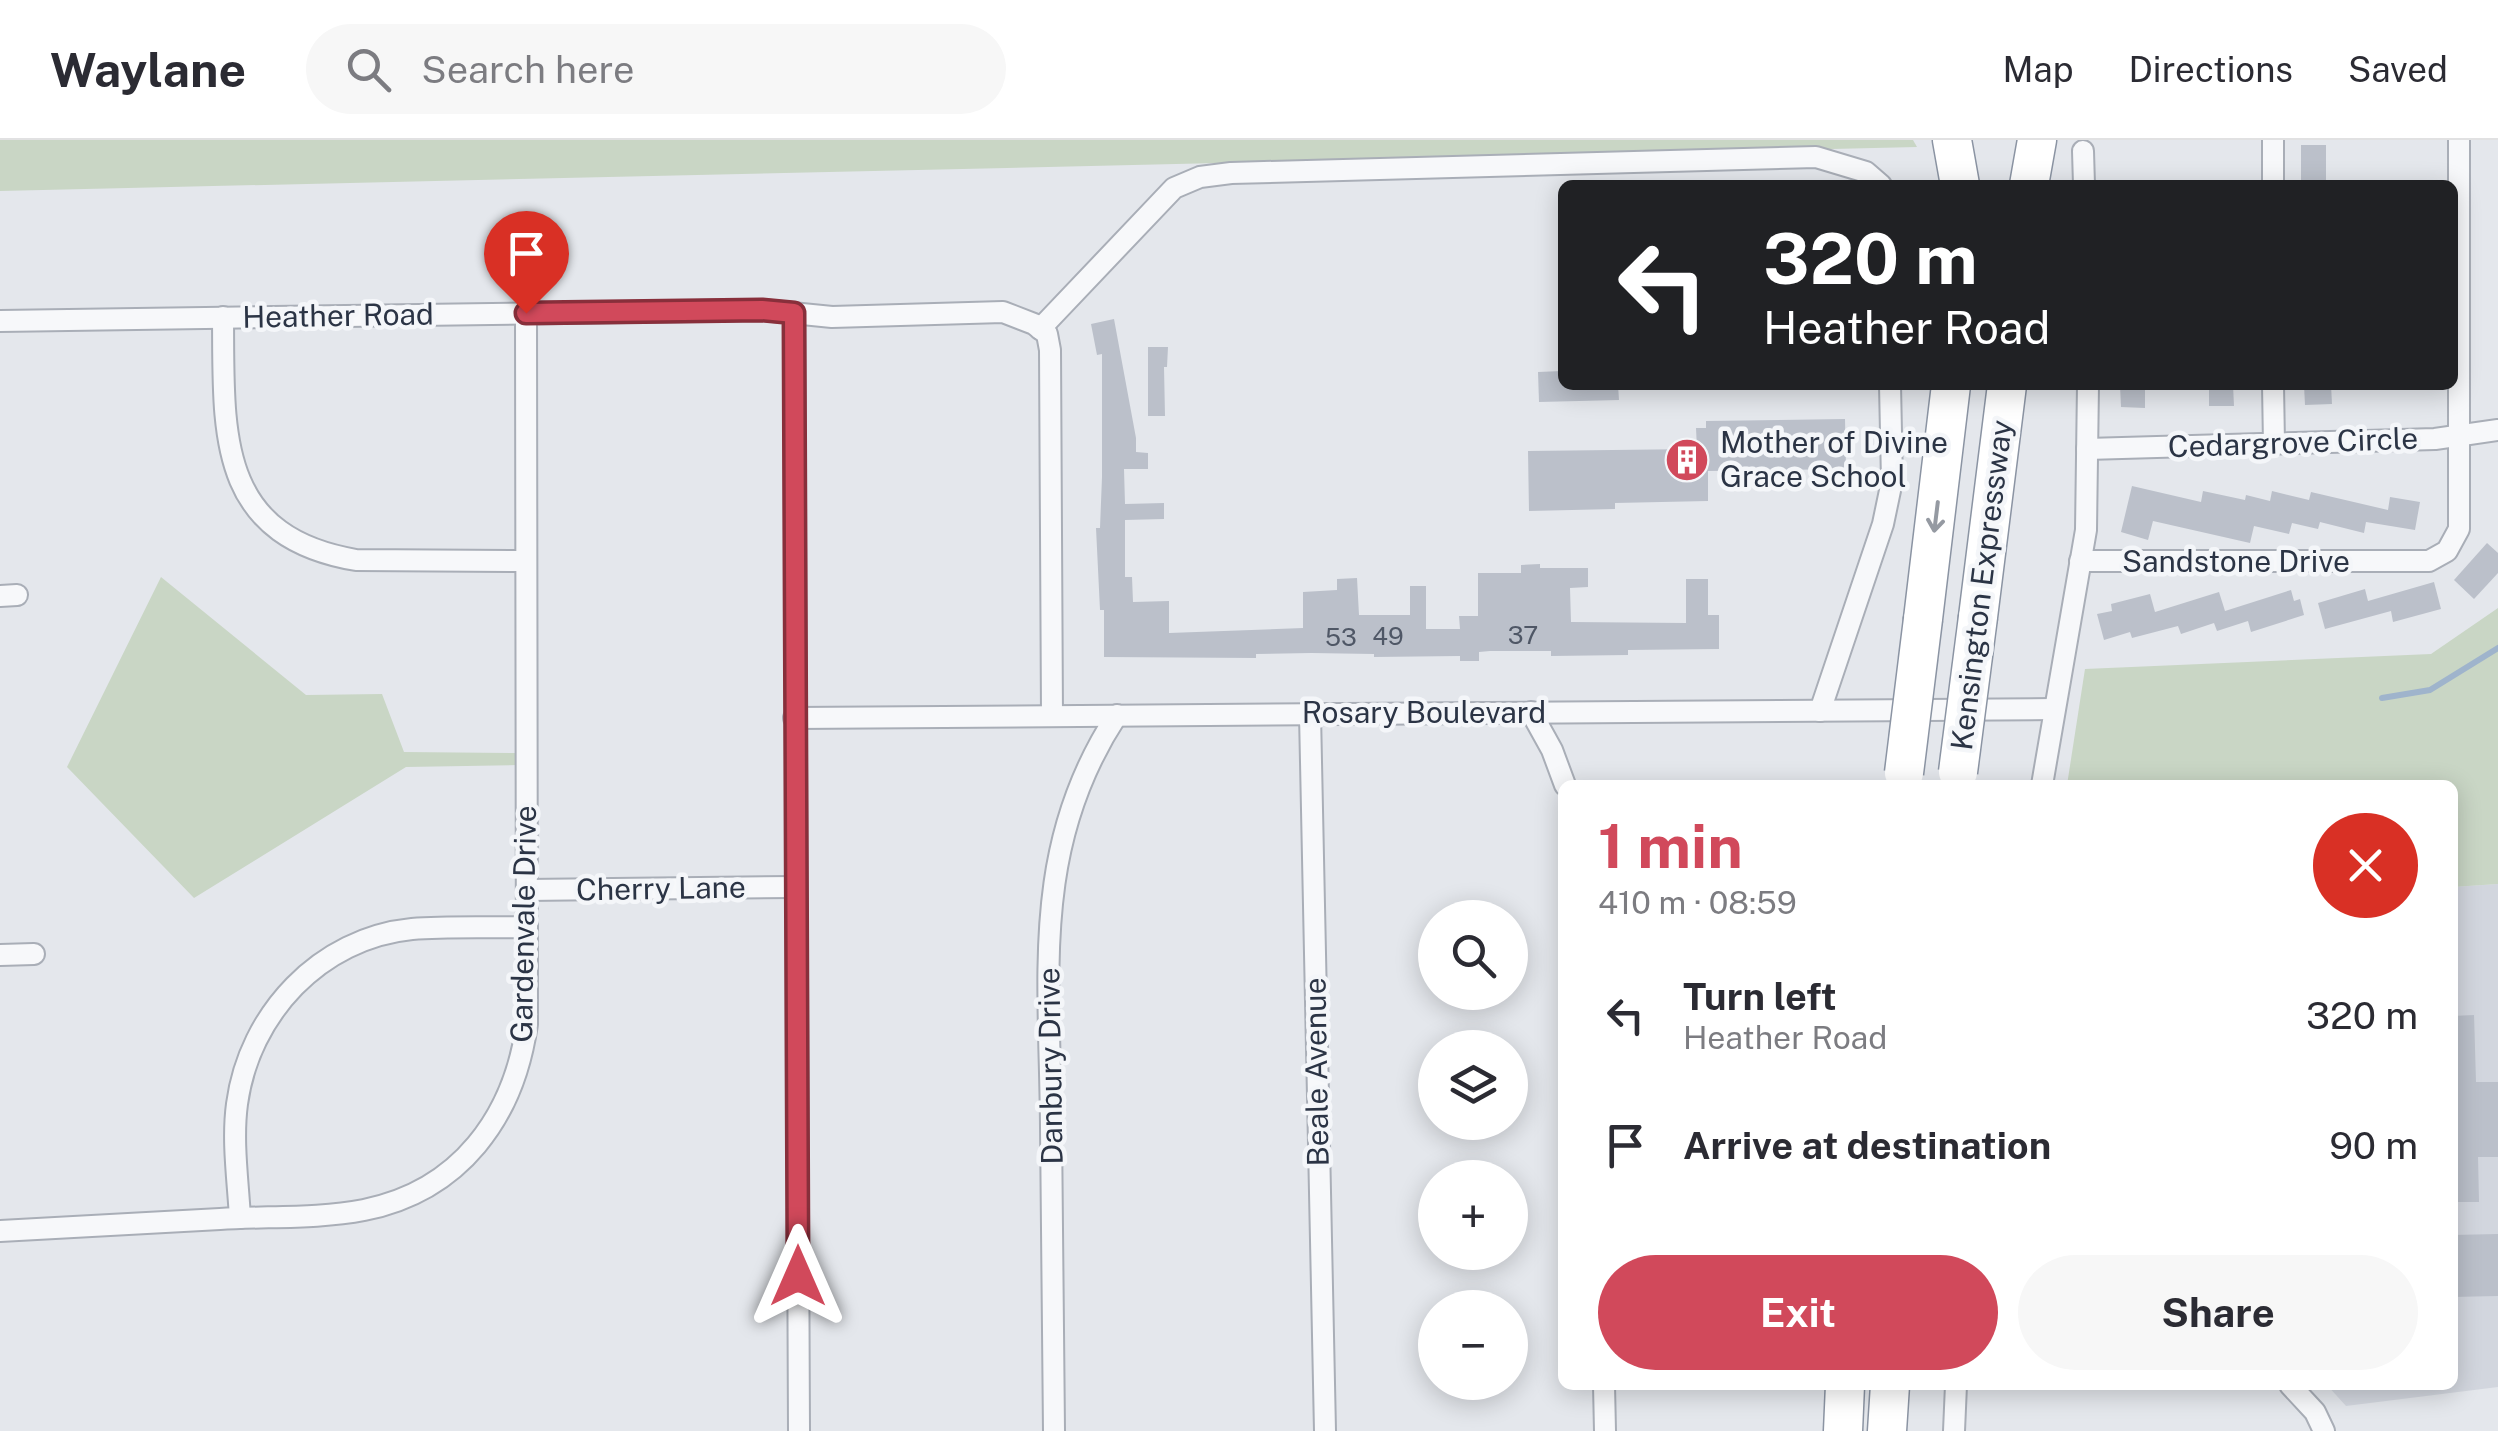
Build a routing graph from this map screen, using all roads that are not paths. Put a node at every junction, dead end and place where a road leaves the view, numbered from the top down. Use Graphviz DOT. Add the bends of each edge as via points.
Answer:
graph roads {
  1 [pos="1952,140"];
  2 [pos="1972,140"];
  3 [pos="2019,140"];
  4 [pos="2037,140"];
  5 [pos="2273,140"];
  6 [pos="2459,140"];
  7 [pos="2083,151"];
  8 [pos="1875,180"];
  9 [pos="1959,180"];
  10 [pos="1968,180"];
  11 [pos="2018,180"];
  12 [pos="2030,180"];
  13 [pos="2084,180"];
  14 [pos="2273,180"];
  15 [pos="2458,288"];
  16 [pos="526,313"];
  17 [pos="794,313"];
  18 [pos="223,317"];
  19 [pos="0,321"];
  20 [pos="1037,326"];
  21 [pos="1890,390"];
  22 [pos="1949,390"];
  23 [pos="2006,390"];
  24 [pos="2088,390"];
  25 [pos="2274,390"];
  26 [pos="2457,390"];
  27 [pos="2498,430"];
  28 [pos="2457,436"];
  29 [pos="2274,444"];
  30 [pos="2088,449"];
  31 [pos="526,561"];
  32 [pos="2080,561"];
  33 [pos="2054,709"];
  34 [pos="1820,711"];
  35 [pos="1530,712"];
  36 [pos="1310,714"];
  37 [pos="1117,715"];
  38 [pos="1052,716"];
  39 [pos="794,718"];
  40 [pos="1957,778"];
  41 [pos="1903,779"];
  42 [pos="1563,780"];
  43 [pos="2043,780"];
  44 [pos="795,887"];
  45 [pos="527,890"];
  46 [pos="526,927"];
  47 [pos="34,954"];
  48 [pos="0,956"];
  49 [pos="240,1218"];
  50 [pos="0,1231"];
  51 [pos="1604,1390"];
  52 [pos="1845,1390"];
  53 [pos="1890,1390"];
  54 [pos="1956,1390"];
  55 [pos="2295,1390"];
  56 [pos="800,1431"];
  57 [pos="1054,1431"];
  58 [pos="1325,1431"];
  59 [pos="1605,1431"];
  60 [pos="1843,1431"];
  61 [pos="1887,1431"];
  62 [pos="1954,1431"];
  63 [pos="2324,1431"];
  1 -- 9 [label="highway"];
  2 -- 10 [label="highway"];
  3 -- 11 [label="highway"];
  4 -- 12 [label="highway"];
  5 -- 14 [label="street"];
  6 -- 15 [label="street, Sandstone Drive"];
  7 -- 13 [label="street"];
  8 -- 20 [label="street" via="1816,157 1200,177 1174,188"];
  16 -- 17 [label="street, Heather Road"];
  16 -- 18 [label="street, Heather Road"];
  16 -- 31 [label="street, Gardenvale Drive"];
  17 -- 20 [label="street, Heather Road" via="1003,312"];
  17 -- 39 [label="street"];
  18 -- 19 [label="street, Heather Road"];
  18 -- 31 [label="street" via="227,446 246,492 278,529 304,545 356,560"];
  20 -- 38 [label="street" via="1050,350"];
  21 -- 34 [label="street" via="1892,481"];
  22 -- 41 [label="highway, Kensington Expressway, one-way, bridge"];
  23 -- 40 [label="highway, Kensington Expressway, bridge"];
  24 -- 30 [label="street, Sandstone Drive"];
  25 -- 29 [label="street"];
  26 -- 28 [label="street, Sandstone Drive"];
  27 -- 28 [label="street, Cedargrove Circle"];
  28 -- 29 [label="street, Cedargrove Circle"];
  28 -- 32 [label="street, Sandstone Drive" via="2459,530 2447,551 2429,561"];
  29 -- 30 [label="street, Cedargrove Circle"];
  30 -- 32 [label="street, Sandstone Drive"];
  31 -- 45 [label="street, Gardenvale Drive"];
  32 -- 33 [label="street"];
  33 -- 34 [label="street, Rosary Boulevard"];
  33 -- 43 [label="street"];
  34 -- 35 [label="street, Rosary Boulevard"];
  35 -- 36 [label="street, Rosary Boulevard"];
  35 -- 42 [label="street"];
  36 -- 37 [label="street, Rosary Boulevard"];
  36 -- 58 [label="street, Beale Avenue"];
  37 -- 38 [label="street, Rosary Boulevard"];
  37 -- 57 [label="street, Danbury Drive" via="1081,777 1049,905"];
  38 -- 39 [label="street, Rosary Boulevard"];
  39 -- 44 [label="street"];
  44 -- 45 [label="street, Cherry Lane"];
  44 -- 56 [label="street"];
  45 -- 46 [label="street, Gardenvale Drive"];
  46 -- 49 [label="street, Gardenvale Drive" via="522,1058 512,1090 476,1148 424,1188 391,1203"];
  46 -- 49 [label="street" via="385,934 329,958 293,987 267,1019 242,1074 236,1135"];
  47 -- 48 [label="street"];
  49 -- 50 [label="street, Gardenvale Drive"];
  51 -- 59 [label="street"];
  52 -- 60 [label="highway"];
  53 -- 61 [label="highway"];
  54 -- 62 [label="street"];
  55 -- 63 [label="street"];
}
